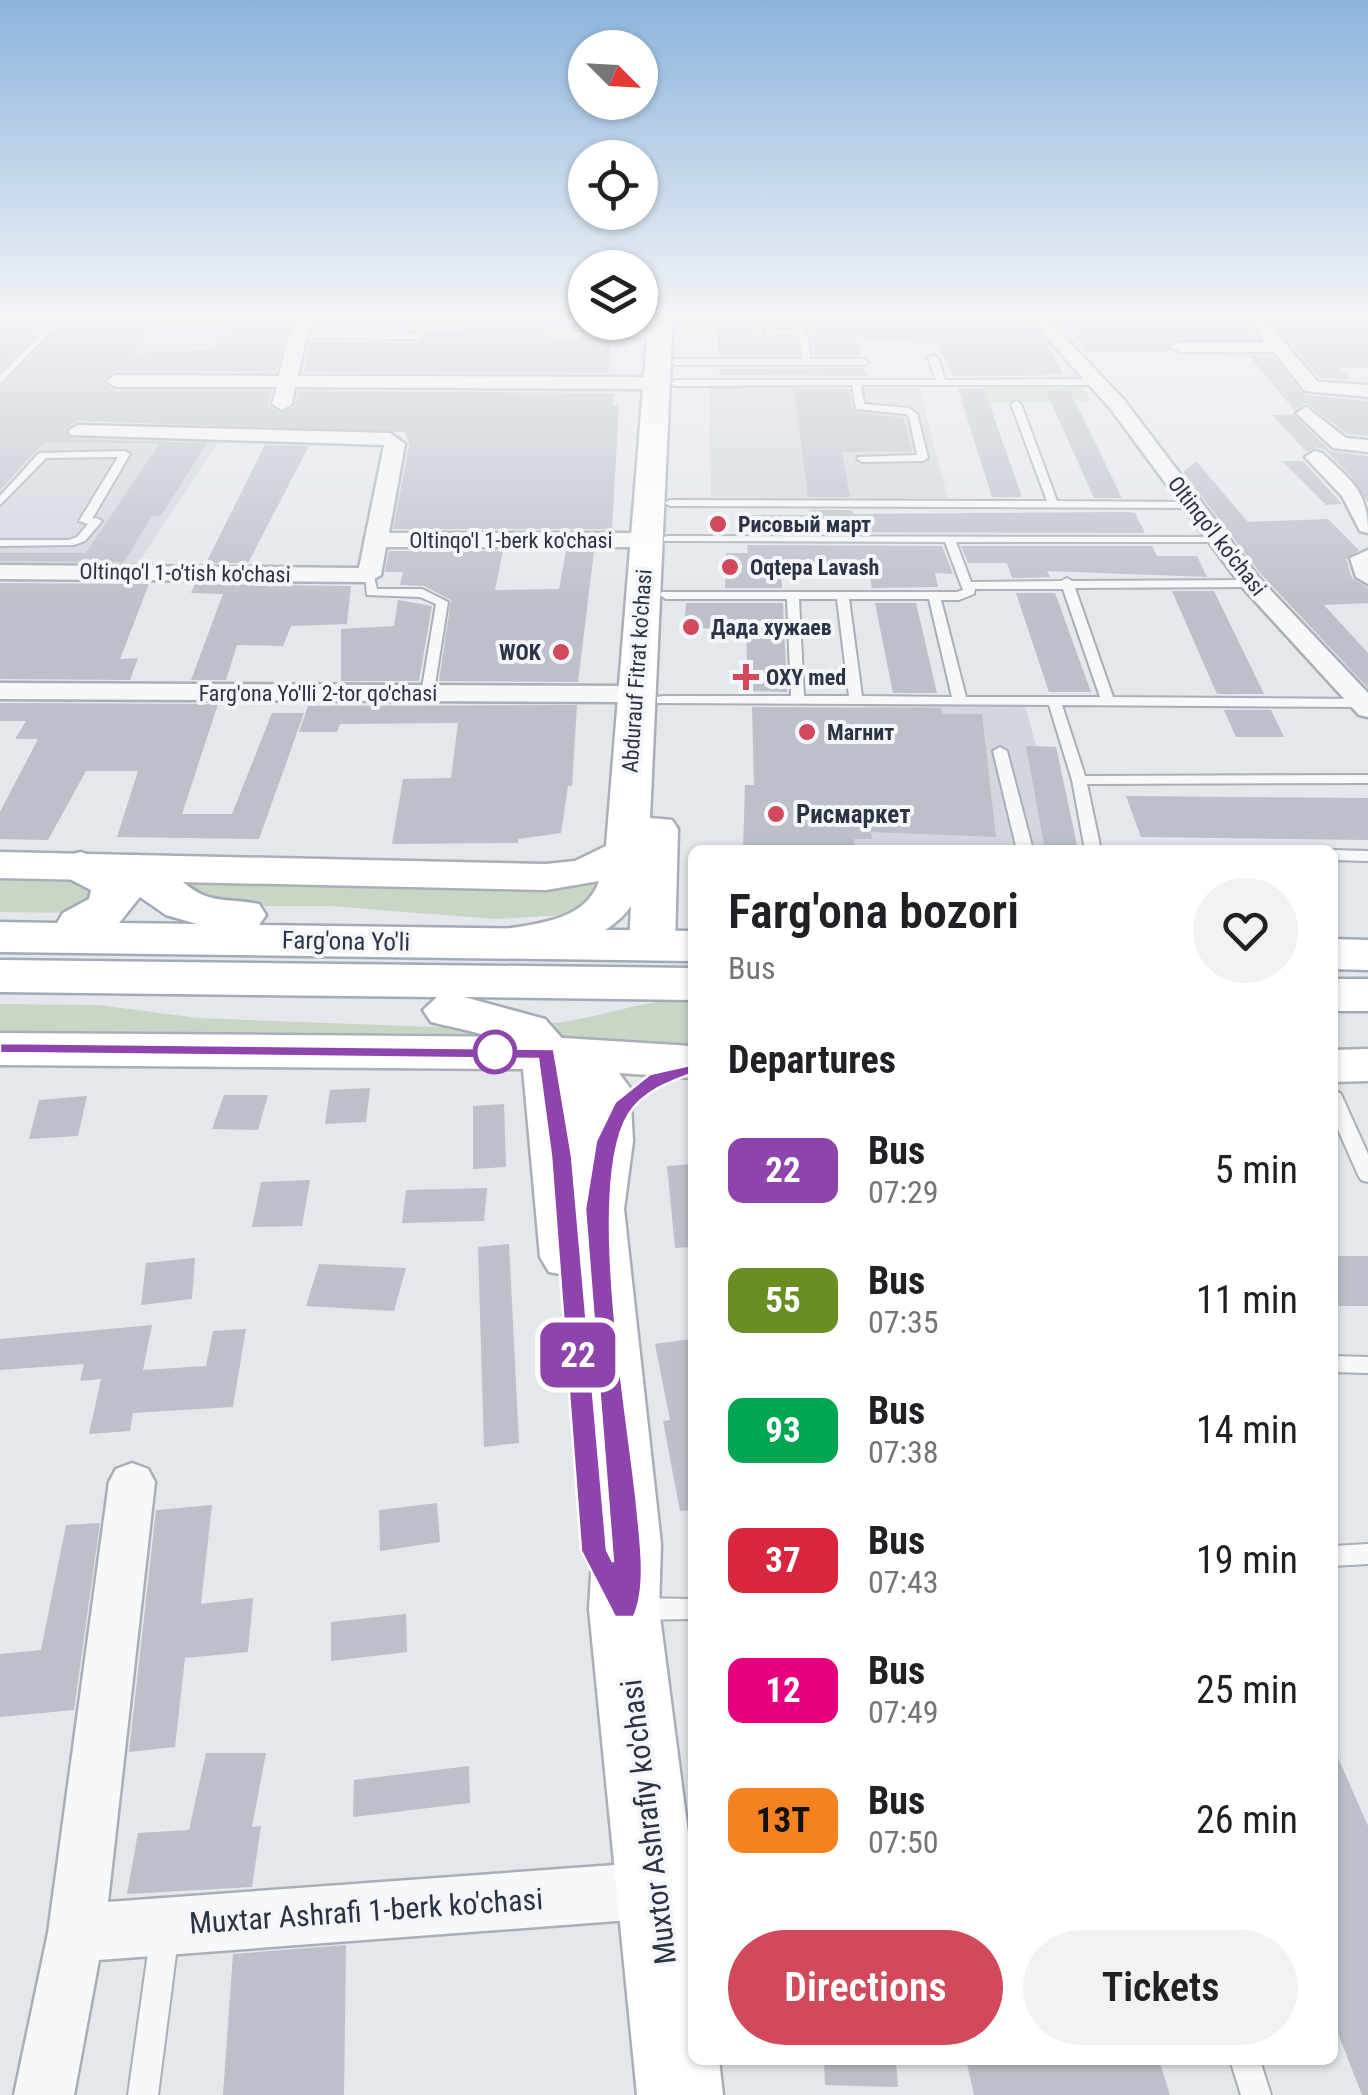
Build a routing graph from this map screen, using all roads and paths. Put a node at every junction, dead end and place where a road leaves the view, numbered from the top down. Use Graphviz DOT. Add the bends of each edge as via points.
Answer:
graph roads {
  1 [pos="280,412"];
  2 [pos="665,412"];
  3 [pos="910,412"];
  4 [pos="1019,412"];
  5 [pos="1121,412"];
  6 [pos="1306,413"];
  7 [pos="78,431"];
  8 [pos="274,434"];
  9 [pos="1368,446"];
  10 [pos="1315,457"];
  11 [pos="862,458"];
  12 [pos="0,502"];
  13 [pos="1053,504"];
  14 [pos="1191,504"];
  15 [pos="1368,526"];
  16 [pos="661,527"];
  17 [pos="1217,538"];
  18 [pos="376,540"];
  19 [pos="950,540"];
  20 [pos="0,543"];
  21 [pos="1368,556"];
  22 [pos="0,572"];
  23 [pos="369,575"];
  24 [pos="1368,577"];
  25 [pos="1067,582"];
  26 [pos="1251,582"];
  27 [pos="966,586"];
  28 [pos="666,595"];
  29 [pos="934,595"];
  30 [pos="793,597"];
  31 [pos="843,597"];
  32 [pos="0,691"];
  33 [pos="428,694"];
  34 [pos="653,696"];
  35 [pos="1366,697"];
  36 [pos="798,700"];
  37 [pos="856,700"];
  38 [pos="960,701"];
  39 [pos="1054,701"];
  40 [pos="1108,701"];
  41 [pos="1000,750"];
  42 [pos="1079,780"];
  43 [pos="1368,780"];
  44 [pos="637,830"];
  45 [pos="1024,845"];
  46 [pos="1093,845"];
  47 [pos="1338,855"];
  48 [pos="1368,856"];
  49 [pos="0,865"];
  50 [pos="81,866"];
  51 [pos="162,867"];
  52 [pos="478,942"];
  53 [pos="1338,954"];
  54 [pos="1368,955"];
  55 [pos="13,956"];
  56 [pos="658,958"];
  57 [pos="688,981"];
  58 [pos="1338,995"];
  59 [pos="1368,995"];
  60 [pos="450,1010"];
  61 [pos="0,1049"];
  62 [pos="547,1053"];
  63 [pos="688,1064"];
  64 [pos="1368,1064"];
  65 [pos="688,1066"];
  66 [pos="1338,1066"];
  67 [pos="1338,1108"];
  68 [pos="606,1141"];
  69 [pos="1368,1176"];
  70 [pos="1338,1364"];
  71 [pos="1368,1365"];
  72 [pos="132,1482"];
  73 [pos="1368,1554"];
  74 [pos="1338,1556"];
  75 [pos="658,1609"];
  76 [pos="656,1890"];
  77 [pos="166,1926"];
  78 [pos="76,1933"];
  79 [pos="1247,2065"];
  80 [pos="44,2095"];
  81 [pos="143,2095"];
  82 [pos="680,2095"];
  83 [pos="1256,2095"];
  1 -- 8 [label="street"];
  2 -- 16 [label="main road, Abdurauf Fitrat ko'chasi"];
  3 -- 11 [label="lane" via="923,458"];
  4 -- 13 [label="lane"];
  5 -- 14 [label="street, Oltinqo'l ko'chasi"];
  6 -- 9 [label="street" via="1340,444"];
  7 -- 8 [label="street"];
  8 -- 18 [label="street" via="395,444"];
  10 -- 15 [label="street" via="1351,494"];
  12 -- 20 [label="lane" via="43,455 128,456 81,539"];
  13 -- 14 [label="lane"];
  13 -- 16 [label="lane"];
  14 -- 17 [label="street, Oltinqo'l ko'chasi"];
  16 -- 18 [label="street, Oltinqo'l 1-berk ko'chasi"];
  16 -- 19 [label="lane"];
  16 -- 28 [label="main road, Abdurauf Fitrat ko'chasi"];
  16 -- 34 [label="main road, Abdurauf Fitrat ko'chasi"];
  17 -- 19 [label="lane"];
  17 -- 26 [label="street, Oltinqo'l ko'chasi"];
  18 -- 23 [label="street"];
  19 -- 27 [label="lane"];
  21 -- 24 [label="street" via="1362,558"];
  22 -- 23 [label="street, Oltinqo'l 1-o'tish ko'chasi"];
  23 -- 33 [label="lane, Oltinqo'l 1-o'tish ko'chasi" via="371,592 422,594 442,602"];
  25 -- 26 [label="lane"];
  25 -- 27 [label="lane"];
  25 -- 40 [label="lane"];
  26 -- 35 [label="street, Oltinqo'l ko'chasi" via="1340,680"];
  27 -- 29 [label="lane" via="970,591 958,596"];
  28 -- 30 [label="lane"];
  28 -- 34 [label="main road, Abdurauf Fitrat ko'chasi"];
  29 -- 31 [label="lane"];
  29 -- 38 [label="lane"];
  30 -- 31 [label="lane"];
  30 -- 36 [label="lane"];
  31 -- 37 [label="lane"];
  32 -- 33 [label="street, Farg'ona Yo'lli 2-tor qo'chasi"];
  33 -- 34 [label="street, Farg'ona Yo'lli 2-tor qo'chasi"];
  34 -- 36 [label="lane"];
  34 -- 44 [label="main road, Abdurauf Fitrat ko'chasi"];
  35 -- 40 [label="lane"];
  36 -- 37 [label="lane"];
  37 -- 38 [label="lane"];
  38 -- 39 [label="lane"];
  39 -- 40 [label="lane"];
  39 -- 42 [label="lane"];
  41 -- 45 [label="lane"];
  42 -- 43 [label="lane"];
  42 -- 46 [label="lane"];
  44 -- 51 [label="main road" via="598,870 546,877"];
  44 -- 52 [label="main road, Abdurauf Fitrat ko'chasi" via="619,890 594,916 540,936"];
  44 -- 56 [label="main road, Abdurauf Fitrat ko'chasi"];
  47 -- 48 [label="lane"];
  49 -- 50 [label="main road"];
  50 -- 51 [label="main road"];
  50 -- 55 [label="main road" via="112,884 116,900"];
  51 -- 52 [label="main road" via="166,896 197,911 363,914"];
  52 -- 55 [label="main road, Farg'ona Yo'li"];
  52 -- 56 [label="main road, Farg'ona Yo'li"];
  53 -- 54 [label="main road"];
  55 -- 56 [label="main road, Farg'ona Yo'li"];
  55 -- 60 [label="main road" via="258,1008"];
  56 -- 57 [label="main road, Farg'ona Yo'li"];
  56 -- 60 [label="main road" via="610,999 585,1010"];
  58 -- 59 [label="main road"];
  60 -- 62 [label="main road" via="526,1031"];
  61 -- 62 [label="main road"];
  62 -- 63 [label="main road"];
  62 -- 68 [label="main road, Muxtor Ashrafiy ko'chasi" via="588,1071 604,1088"];
  62 -- 75 [label="main road, Muxtor Ashrafiy ko'chasi" via="594,1551"];
  64 -- 66 [label="main road"];
  65 -- 68 [label="main road" via="638,1090"];
  67 -- 69 [label="lane"];
  68 -- 75 [label="main road, Muxtor Ashrafiy ko'chasi" via="596,1209 628,1544"];
  70 -- 71 [label="lane"];
  72 -- 78 [label="street"];
  73 -- 74 [label="lane"];
  75 -- 76 [label="main road, Muxtor Ashrafiy ko'chasi"];
  76 -- 77 [label="street, Muxtar Ashrafi 1-berk ko'chasi"];
  76 -- 82 [label="main road, Muxtor Ashrafiy ko'chasi"];
  77 -- 78 [label="street, Muxtar Ashrafi 1-berk ko'chasi"];
  77 -- 81 [label="lane"];
  78 -- 80 [label="street"];
  79 -- 83 [label="lane"];
}
